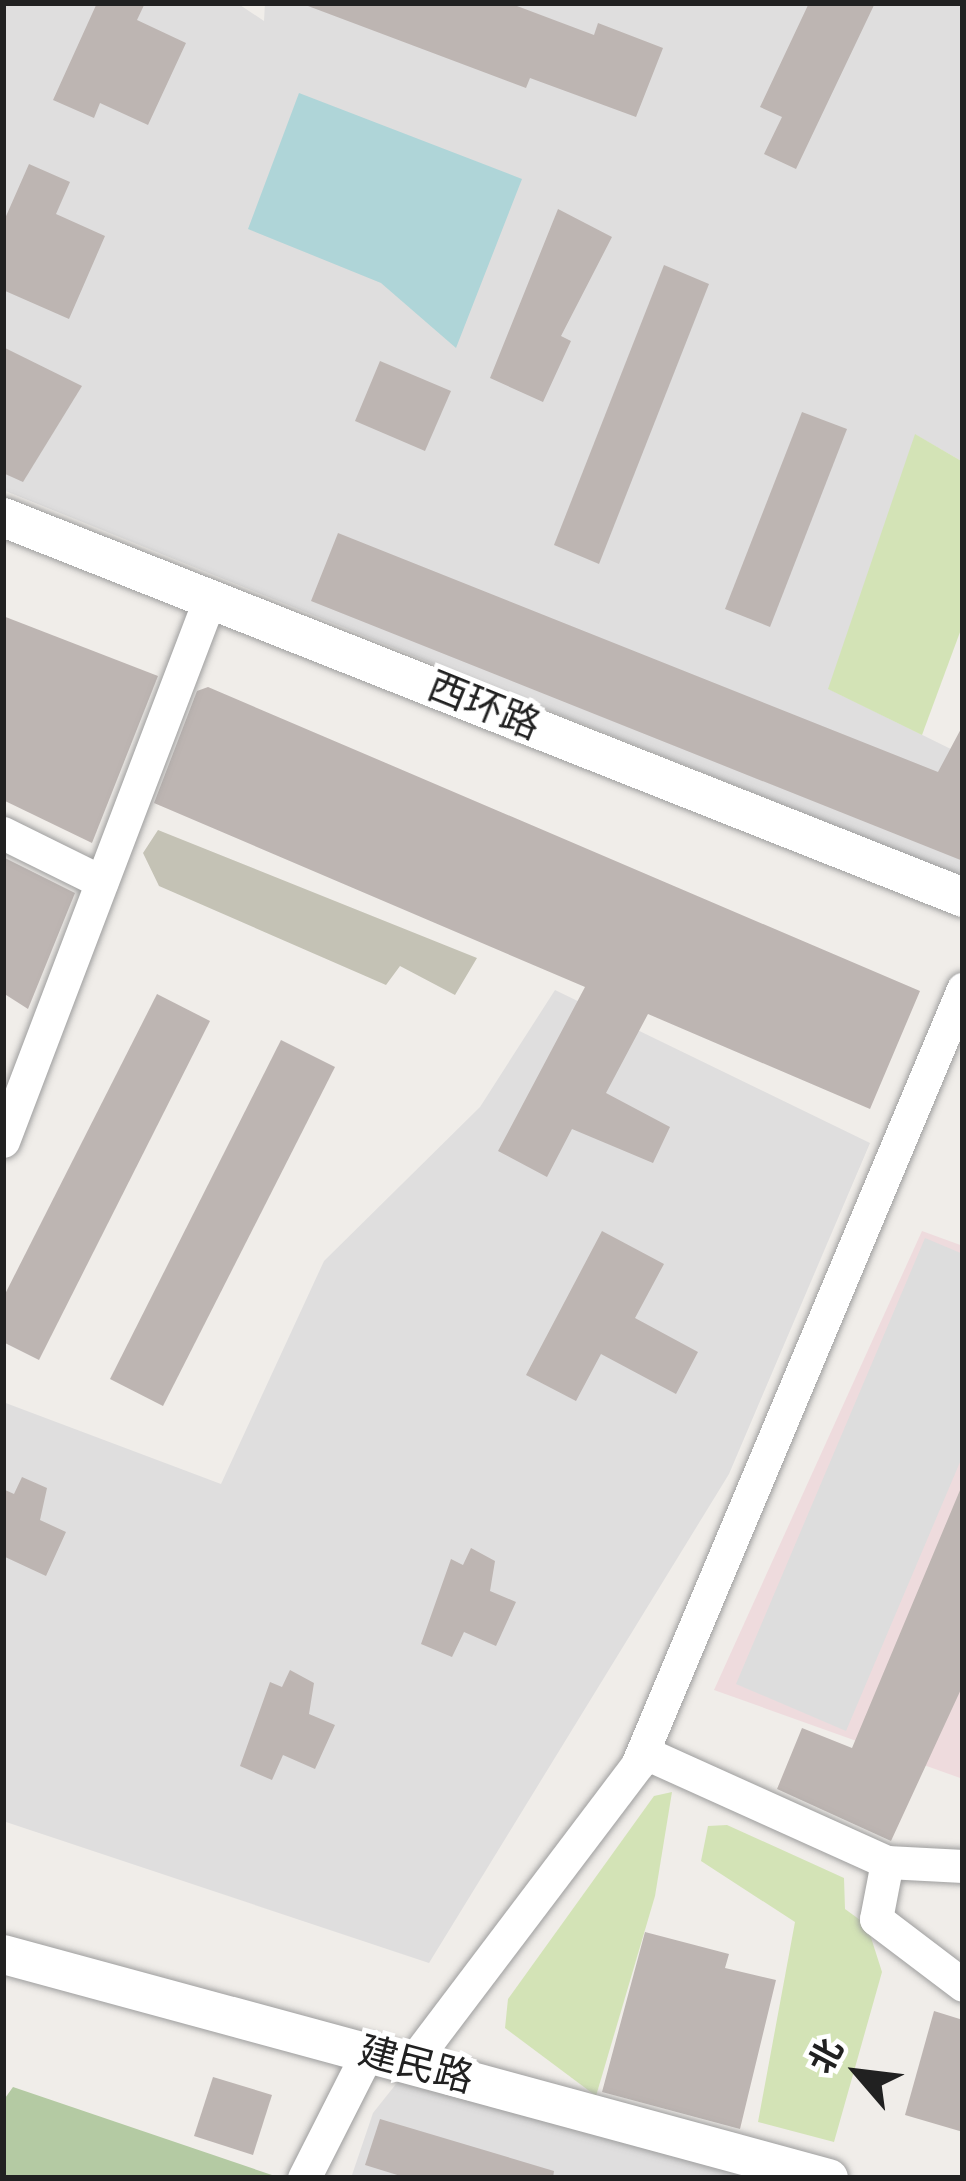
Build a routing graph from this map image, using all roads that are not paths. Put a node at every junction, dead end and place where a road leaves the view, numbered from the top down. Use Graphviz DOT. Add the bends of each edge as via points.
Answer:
graph roads {
  1 [pos="3,517"];
  2 [pos="210,598"];
  3 [pos="3,833"];
  4 [pos="102,881"];
  5 [pos="963,897"];
  6 [pos="963,989"];
  7 [pos="11,1091"];
  8 [pos="3,1141"];
  9 [pos="643,1752"];
  10 [pos="887,1862"];
  11 [pos="963,1866"];
  12 [pos="3,1954"];
  13 [pos="963,1984"];
  14 [pos="368,2052"];
  15 [pos="411,2064"];
  16 [pos="304,2178"];
  17 [pos="828,2178"];
  1 -- 2 [label="street, 西环路"];
  2 -- 4 [label="street"];
  2 -- 5 [label="street, 西环路"];
  3 -- 4 [label="street"];
  4 -- 7 [label="street"];
  6 -- 9 [label="street"];
  7 -- 8 [label="street"];
  9 -- 10 [label="street"];
  9 -- 15 [label="street"];
  10 -- 11 [label="street"];
  10 -- 13 [label="street" via="876,1918"];
  12 -- 14 [label="street, 建民路"];
  14 -- 15 [label="street, 建民路"];
  14 -- 16 [label="street"];
  15 -- 17 [label="street, 建民路"];
}
